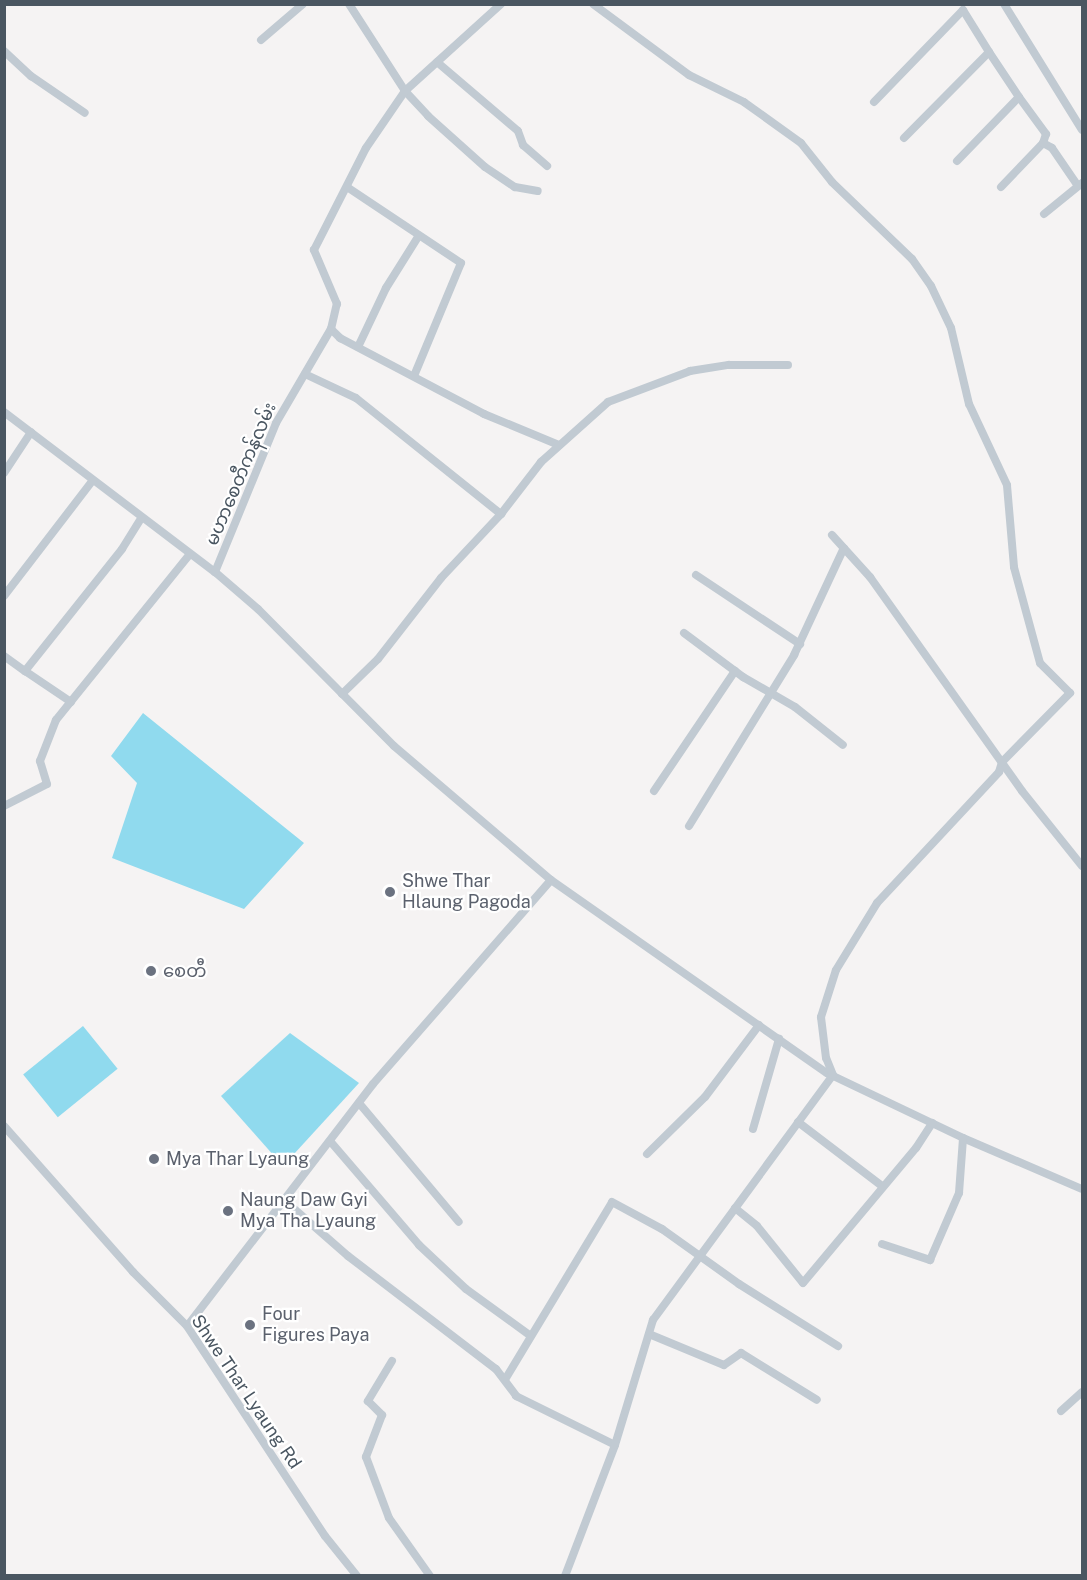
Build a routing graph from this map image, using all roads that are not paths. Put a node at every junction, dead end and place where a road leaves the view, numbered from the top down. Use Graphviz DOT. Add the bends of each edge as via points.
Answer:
graph roads {
  1 [pos="303,4"];
  2 [pos="349,4"];
  3 [pos="501,4"];
  4 [pos="593,4"];
  5 [pos="1004,4"];
  6 [pos="261,40"];
  7 [pos="4,51"];
  8 [pos="989,52"];
  9 [pos="437,62"];
  10 [pos="405,91"];
  11 [pos="1019,97"];
  12 [pos="874,102"];
  13 [pos="86,113"];
  14 [pos="1083,130"];
  15 [pos="904,138"];
  16 [pos="1043,143"];
  17 [pos="957,161"];
  18 [pos="547,166"];
  19 [pos="1080,184"];
  20 [pos="347,187"];
  21 [pos="1000,187"];
  22 [pos="538,191"];
  23 [pos="1044,214"];
  24 [pos="418,237"];
  25 [pos="331,329"];
  26 [pos="358,347"];
  27 [pos="788,365"];
  28 [pos="304,374"];
  29 [pos="414,376"];
  30 [pos="4,412"];
  31 [pos="31,432"];
  32 [pos="559,445"];
  33 [pos="4,473"];
  34 [pos="93,480"];
  35 [pos="501,514"];
  36 [pos="141,518"];
  37 [pos="832,535"];
  38 [pos="844,548"];
  39 [pos="189,555"];
  40 [pos="215,572"];
  41 [pos="696,575"];
  42 [pos="4,596"];
  43 [pos="684,633"];
  44 [pos="800,644"];
  45 [pos="4,656"];
  46 [pos="26,671"];
  47 [pos="735,671"];
  48 [pos="772,691"];
  49 [pos="342,694"];
  50 [pos="71,702"];
  51 [pos="843,745"];
  52 [pos="1002,762"];
  53 [pos="654,791"];
  54 [pos="4,806"];
  55 [pos="689,826"];
  56 [pos="1083,866"];
  57 [pos="551,880"];
  58 [pos="759,1025"];
  59 [pos="779,1039"];
  60 [pos="832,1075"];
  61 [pos="359,1103"];
  62 [pos="798,1122"];
  63 [pos="932,1124"];
  64 [pos="4,1126"];
  65 [pos="753,1130"];
  66 [pos="963,1138"];
  67 [pos="330,1141"];
  68 [pos="647,1154"];
  69 [pos="882,1186"];
  70 [pos="1083,1189"];
  71 [pos="284,1200"];
  72 [pos="735,1208"];
  73 [pos="459,1222"];
  74 [pos="882,1244"];
  75 [pos="699,1257"];
  76 [pos="187,1326"];
  77 [pos="649,1334"];
  78 [pos="531,1336"];
  79 [pos="838,1346"];
  80 [pos="392,1361"];
  81 [pos="507,1378"];
  82 [pos="1083,1392"];
  83 [pos="817,1400"];
  84 [pos="1061,1411"];
  85 [pos="615,1444"];
  86 [pos="357,1575"];
  87 [pos="430,1575"];
  88 [pos="565,1575"];
  1 -- 6 [label="street"];
  2 -- 10 [label="street"];
  3 -- 9 [label="street, မဟာစေတီကန်လမ်း"];
  4 -- 52 [label="street" via="689,75 744,102 801,143 831,183 912,259 931,286 951,328 969,404 1007,485 1014,567 1040,663 1070,693"];
  5 -- 14 [label="street"];
  7 -- 13 [label="street" via="31,76"];
  8 -- 11 [label="street"];
  8 -- 12 [label="street" via="963,10"];
  8 -- 15 [label="street"];
  9 -- 10 [label="street, မဟာစေတီကန်လမ်း"];
  9 -- 18 [label="street" via="518,131 523,145"];
  10 -- 20 [label="street, မဟာစေတီကန်လမ်း" via="366,148"];
  10 -- 22 [label="street" via="485,167 515,187"];
  11 -- 16 [label="street" via="1046,134"];
  11 -- 17 [label="street"];
  16 -- 19 [label="street" via="1052,148"];
  16 -- 21 [label="street"];
  19 -- 23 [label="street"];
  20 -- 24 [label="street"];
  20 -- 25 [label="street, မဟာစေတီကန်လမ်း" via="314,250 337,304"];
  24 -- 26 [label="street" via="386,288"];
  24 -- 29 [label="street" via="461,262"];
  25 -- 26 [label="street"];
  25 -- 28 [label="street, မဟာစေတီကန်လမ်း"];
  26 -- 29 [label="street"];
  27 -- 32 [label="street" via="729,365 668,378 617,396"];
  28 -- 35 [label="street" via="356,398"];
  28 -- 40 [label="street, မဟာစေတီကန်လမ်း" via="276,423"];
  29 -- 32 [label="street" via="484,414"];
  30 -- 31 [label="street"];
  31 -- 33 [label="street"];
  31 -- 34 [label="street"];
  32 -- 35 [label="street"];
  34 -- 36 [label="street"];
  34 -- 42 [label="street"];
  35 -- 49 [label="street" via="441,578 378,659"];
  36 -- 39 [label="street"];
  36 -- 46 [label="street" via="122,549"];
  37 -- 38 [label="street"];
  38 -- 44 [label="street"];
  38 -- 52 [label="street" via="870,577"];
  39 -- 40 [label="street"];
  39 -- 50 [label="street"];
  40 -- 49 [label="street" via="258,609"];
  41 -- 44 [label="street"];
  43 -- 47 [label="street"];
  44 -- 48 [label="street"];
  45 -- 46 [label="street"];
  46 -- 50 [label="street"];
  47 -- 48 [label="street"];
  47 -- 53 [label="street"];
  48 -- 51 [label="street"];
  48 -- 55 [label="street"];
  49 -- 57 [label="street" via="394,746"];
  50 -- 54 [label="street" via="56,720 40,761 47,784"];
  52 -- 56 [label="street"];
  52 -- 60 [label="street" via="999,772 877,903 836,970 821,1017"];
  57 -- 58 [label="street"];
  57 -- 61 [label="street"];
  58 -- 59 [label="street"];
  58 -- 68 [label="street" via="705,1097"];
  59 -- 60 [label="street"];
  59 -- 65 [label="street"];
  60 -- 62 [label="street"];
  60 -- 63 [label="street"];
  61 -- 67 [label="street"];
  61 -- 73 [label="street"];
  62 -- 69 [label="street"];
  62 -- 72 [label="street"];
  63 -- 66 [label="street"];
  63 -- 69 [label="street"];
  64 -- 76 [label="street, Shwe Thar Lyaung Rd" via="133,1272"];
  66 -- 70 [label="street"];
  66 -- 74 [label="street" via="958,1193 930,1260"];
  67 -- 71 [label="street"];
  67 -- 78 [label="street" via="419,1245 466,1289"];
  69 -- 72 [label="street" via="803,1283 758,1226"];
  71 -- 76 [label="street"];
  71 -- 81 [label="street" via="348,1256"];
  72 -- 75 [label="street"];
  75 -- 77 [label="street" via="653,1320"];
  75 -- 78 [label="street" via="662,1229 612,1202"];
  75 -- 79 [label="street"];
  76 -- 86 [label="street, Shwe Thar Lyaung Rd" via="325,1536"];
  77 -- 83 [label="street" via="724,1365 741,1353"];
  77 -- 85 [label="street"];
  78 -- 81 [label="street"];
  80 -- 87 [label="street" via="368,1401 382,1415 366,1457 389,1518"];
  81 -- 85 [label="street" via="516,1396"];
  82 -- 84 [label="street"];
  85 -- 88 [label="street"];
}
